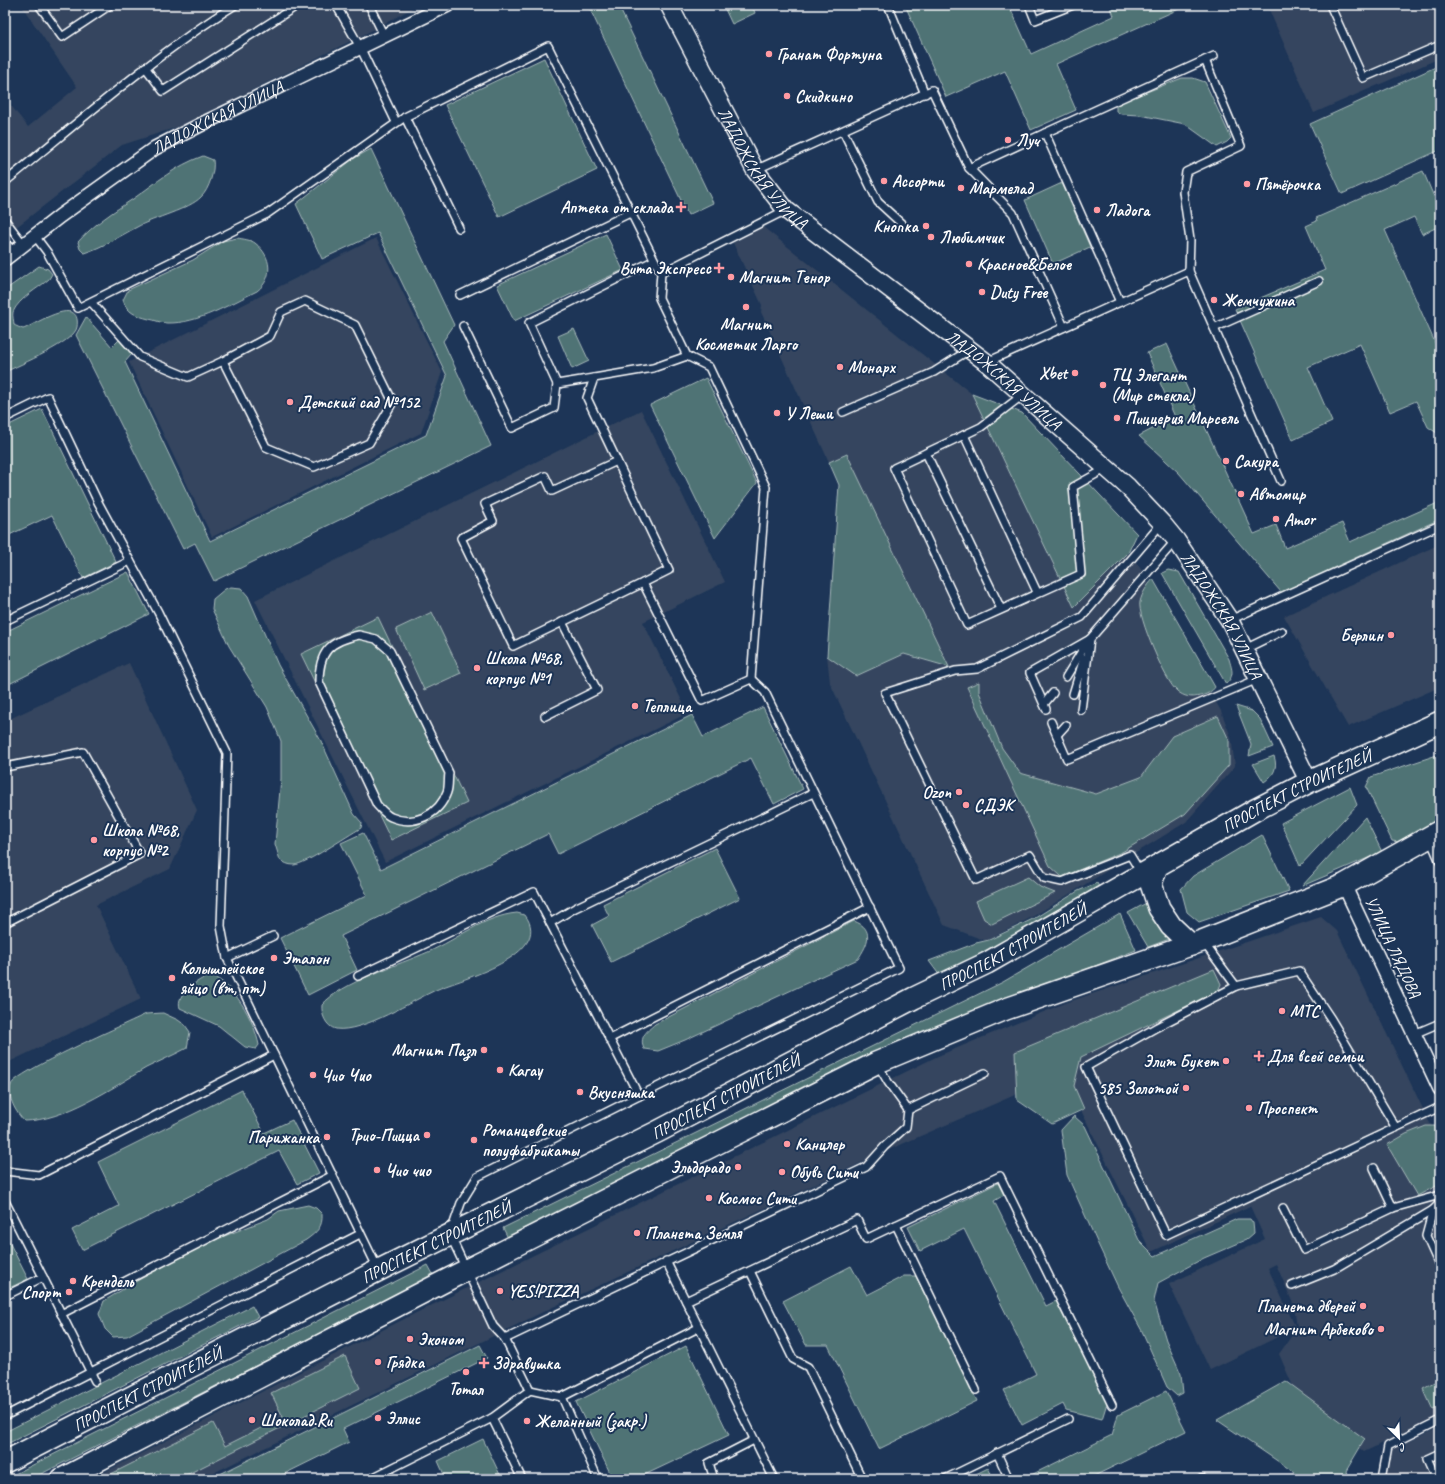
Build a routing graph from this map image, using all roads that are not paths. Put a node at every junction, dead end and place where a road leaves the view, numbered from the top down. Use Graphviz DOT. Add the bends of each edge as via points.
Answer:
graph roads {
  1 [pos="40,5"];
  2 [pos="110,5"];
  3 [pos="235,5"];
  4 [pos="298,5"];
  5 [pos="336,5"];
  6 [pos="369,5"];
  7 [pos="448,5"];
  8 [pos="669,5"];
  9 [pos="888,5"];
  10 [pos="1029,5"];
  11 [pos="1072,5"];
  12 [pos="1330,5"];
  13 [pos="384,36"];
  14 [pos="1440,45"];
  15 [pos="360,47"];
  16 [pos="1214,56"];
  17 [pos="1205,60"];
  18 [pos="145,67"];
  19 [pos="925,94"];
  20 [pos="405,117"];
  21 [pos="396,122"];
  22 [pos="843,131"];
  23 [pos="1045,133"];
  24 [pos="969,168"];
  25 [pos="755,170"];
  26 [pos="5,182"];
  27 [pos="786,210"];
  28 [pos="630,213"];
  29 [pos="5,220"];
  30 [pos="903,225"];
  31 [pos="459,228"];
  32 [pos="35,236"];
  33 [pos="5,242"];
  34 [pos="14,252"];
  35 [pos="654,261"];
  36 [pos="1189,271"];
  37 [pos="661,274"];
  38 [pos="1319,281"];
  39 [pos="460,295"];
  40 [pos="91,302"];
  41 [pos="1120,302"];
  42 [pos="463,326"];
  43 [pos="1064,327"];
  44 [pos="1214,328"];
  45 [pos="969,350"];
  46 [pos="687,356"];
  47 [pos="223,361"];
  48 [pos="986,362"];
  49 [pos="594,378"];
  50 [pos="557,384"];
  51 [pos="1024,394"];
  52 [pos="843,412"];
  53 [pos="5,418"];
  54 [pos="964,435"];
  55 [pos="926,453"];
  56 [pos="617,461"];
  57 [pos="1107,468"];
  58 [pos="1281,480"];
  59 [pos="1162,523"];
  60 [pos="1440,525"];
  61 [pos="1176,540"];
  62 [pos="130,561"];
  63 [pos="643,583"];
  64 [pos="1037,592"];
  65 [pos="1001,609"];
  66 [pos="1230,620"];
  67 [pos="5,621"];
  68 [pos="562,622"];
  69 [pos="1282,630"];
  70 [pos="1090,639"];
  71 [pos="1244,649"];
  72 [pos="1066,677"];
  73 [pos="752,679"];
  74 [pos="1259,679"];
  75 [pos="1053,694"];
  76 [pos="1073,694"];
  77 [pos="1081,710"];
  78 [pos="545,716"];
  79 [pos="1051,722"];
  80 [pos="1437,724"];
  81 [pos="1066,725"];
  82 [pos="1057,735"];
  83 [pos="5,767"];
  84 [pos="1308,782"];
  85 [pos="813,793"];
  86 [pos="439,807"];
  87 [pos="1435,834"];
  88 [pos="1440,862"];
  89 [pos="1149,870"];
  90 [pos="1344,886"];
  91 [pos="870,907"];
  92 [pos="5,923"];
  93 [pos="550,923"];
  94 [pos="273,936"];
  95 [pos="1197,943"];
  96 [pos="227,958"];
  97 [pos="358,976"];
  98 [pos="1236,986"];
  99 [pos="1440,1023"];
  100 [pos="1414,1034"];
  101 [pos="609,1039"];
  102 [pos="274,1055"];
  103 [pos="876,1063"];
  104 [pos="985,1073"];
  105 [pos="1440,1089"];
  106 [pos="639,1096"];
  107 [pos="1440,1107"];
  108 [pos="908,1110"];
  109 [pos="1396,1128"];
  110 [pos="1374,1168"];
  111 [pos="5,1171"];
  112 [pos="333,1175"];
  113 [pos="1440,1195"];
  114 [pos="5,1201"];
  115 [pos="1440,1203"];
  116 [pos="1283,1208"];
  117 [pos="1393,1208"];
  118 [pos="1433,1210"];
  119 [pos="896,1225"];
  120 [pos="360,1234"];
  121 [pos="450,1235"];
  122 [pos="666,1261"];
  123 [pos="1440,1267"];
  124 [pos="379,1270"];
  125 [pos="466,1270"];
  126 [pos="750,1271"];
  127 [pos="43,1277"];
  128 [pos="1292,1286"];
  129 [pos="5,1296"];
  130 [pos="686,1301"];
  131 [pos="61,1314"];
  132 [pos="698,1328"];
  133 [pos="505,1339"];
  134 [pos="91,1373"];
  135 [pos="95,1381"];
  136 [pos="530,1390"];
  137 [pos="976,1390"];
  138 [pos="562,1397"];
  139 [pos="1112,1405"];
  140 [pos="5,1416"];
  141 [pos="492,1418"];
  142 [pos="1068,1419"];
  143 [pos="1440,1420"];
  144 [pos="754,1440"];
  145 [pos="997,1453"];
  146 [pos="1440,1453"];
  147 [pos="5,1462"];
  148 [pos="62,1479"];
  149 [pos="370,1479"];
  150 [pos="522,1479"];
  151 [pos="598,1479"];
  152 [pos="714,1479"];
  153 [pos="774,1479"];
  154 [pos="862,1479"];
  155 [pos="945,1479"];
  156 [pos="1009,1479"];
  157 [pos="1382,1479"];
  158 [pos="1436,1479"];
  1 -- 2 [label="lane" via="62,37"];
  3 -- 18 [label="lane" via="203,24"];
  4 -- 18 [label="lane" via="164,91"];
  5 -- 15 [label="lane"];
  6 -- 13 [label="lane"];
  7 -- 13 [label="street, ЛАДОЖСКАЯ УЛИЦА"];
  8 -- 25 [label="street, ЛАДОЖСКАЯ УЛИЦА"];
  9 -- 19 [label="lane"];
  10 -- 11 [label="lane" via="1036,20"];
  12 -- 14 [label="lane" via="1362,78"];
  13 -- 15 [label="street, ЛАДОЖСКАЯ УЛИЦА"];
  15 -- 21 [label="lane"];
  15 -- 32 [label="street, ЛАДОЖСКАЯ УЛИЦА" via="155,148"];
  16 -- 17 [label="lane"];
  17 -- 23 [label="lane"];
  17 -- 36 [label="lane" via="1241,146 1186,172 1183,192 1190,240"];
  18 -- 26 [label="lane"];
  19 -- 22 [label="lane"];
  19 -- 24 [label="lane" via="932,90"];
  20 -- 21 [label="lane"];
  20 -- 28 [label="lane" via="548,46"];
  20 -- 31 [label="lane"];
  21 -- 40 [label="lane" via="268,214"];
  22 -- 25 [label="lane"];
  22 -- 30 [label="lane" via="878,202"];
  23 -- 24 [label="lane"];
  23 -- 41 [label="lane"];
  24 -- 43 [label="lane" via="1013,213"];
  25 -- 27 [label="street, ЛАДОЖСКАЯ УЛИЦА"];
  27 -- 37 [label="lane"];
  27 -- 45 [label="street, ЛАДОЖСКАЯ УЛИЦА"];
  28 -- 35 [label="lane"];
  28 -- 39 [label="lane"];
  29 -- 34 [label="lane"];
  32 -- 34 [label="street, ЛАДОЖСКАЯ УЛИЦА"];
  32 -- 40 [label="lane" via="78,308"];
  33 -- 34 [label="lane"];
  35 -- 37 [label="lane"];
  35 -- 50 [label="lane" via="529,323"];
  36 -- 41 [label="lane"];
  36 -- 44 [label="lane"];
  37 -- 46 [label="lane" via="659,298"];
  38 -- 44 [label="lane"];
  40 -- 47 [label="lane" via="140,357 188,376"];
  41 -- 43 [label="lane"];
  42 -- 50 [label="lane" via="512,428 554,408"];
  43 -- 48 [label="lane"];
  44 -- 58 [label="lane"];
  45 -- 48 [label="street, ЛАДОЖСКАЯ УЛИЦА"];
  45 -- 52 [label="lane" via="934,372"];
  46 -- 49 [label="lane" via="653,368"];
  46 -- 73 [label="lane" via="708,367 766,487"];
  47 -- 47 [label="lane" via="266,447 314,467 369,442 393,402 355,325 305,301 281,312 270,336"];
  48 -- 51 [label="street, ЛАДОЖСКАЯ УЛИЦА"];
  49 -- 50 [label="lane"];
  49 -- 56 [label="lane" via="587,398"];
  51 -- 54 [label="lane" via="981,427"];
  51 -- 57 [label="street, ЛАДОЖСКАЯ УЛИЦА"];
  53 -- 62 [label="lane" via="48,397 98,502"];
  54 -- 55 [label="lane"];
  54 -- 64 [label="lane"];
  55 -- 65 [label="lane"];
  55 -- 65 [label="lane" via="894,468 967,625"];
  56 -- 63 [label="lane" via="669,570"];
  56 -- 68 [label="lane" via="552,492 545,476 485,504 493,521 461,538 513,646"];
  57 -- 59 [label="street, ЛАДОЖСКАЯ УЛИЦА"];
  57 -- 64 [label="lane" via="1073,487 1081,574"];
  59 -- 61 [label="street, ЛАДОЖСКАЯ УЛИЦА"];
  59 -- 89 [label="lane" via="1082,617 977,669 955,671 885,693 976,880 1030,855 1044,878 1062,882 1130,855"];
  60 -- 66 [label="lane"];
  61 -- 66 [label="street, ЛАДОЖСКАЯ УЛИЦА"];
  61 -- 70 [label="lane"];
  62 -- 67 [label="lane"];
  62 -- 96 [label="lane" via="227,753 221,926"];
  63 -- 68 [label="lane"];
  63 -- 73 [label="lane" via="702,701"];
  64 -- 65 [label="lane"];
  66 -- 71 [label="street, ЛАДОЖСКАЯ УЛИЦА"];
  68 -- 78 [label="lane" via="597,690"];
  69 -- 71 [label="lane"];
  70 -- 72 [label="lane"];
  70 -- 75 [label="lane" via="1030,673 1045,706"];
  70 -- 76 [label="lane"];
  70 -- 77 [label="lane"];
  71 -- 74 [label="street, ЛАДОЖСКАЯ УЛИЦА"];
  73 -- 85 [label="lane" via="765,692"];
  74 -- 82 [label="lane" via="1068,759"];
  74 -- 84 [label="street, ЛАДОЖСКАЯ УЛИЦА"];
  79 -- 82 [label="lane"];
  80 -- 84 [label="main road, ПРОСПЕКТ СТРОИТЕЛЕЙ"];
  81 -- 82 [label="lane"];
  83 -- 92 [label="lane" via="83,752 140,854"];
  84 -- 89 [label="main road, ПРОСПЕКТ СТРОИТЕЛЕЙ"];
  85 -- 91 [label="lane"];
  85 -- 93 [label="lane" via="575,908"];
  86 -- 86 [label="lane" via="425,818 408,821 390,817 377,805 319,682 319,665 327,649 342,638 359,635 376,639 390,651 449,773 447,791"];
  87 -- 88 [label="lane"];
  87 -- 90 [label="main road"];
  89 -- 95 [label="main road" via="1159,908 1171,926"];
  89 -- 121 [label="main road, ПРОСПЕКТ СТРОИТЕЛЕЙ" via="987,963"];
  90 -- 95 [label="main road"];
  90 -- 100 [label="street, УЛИЦА ЛЯДОВА"];
  91 -- 101 [label="lane"];
  91 -- 106 [label="lane" via="899,968"];
  93 -- 97 [label="lane" via="534,892"];
  93 -- 101 [label="lane"];
  94 -- 96 [label="lane"];
  95 -- 98 [label="lane"];
  95 -- 103 [label="main road" via="1006,1009"];
  96 -- 102 [label="lane"];
  98 -- 109 [label="lane" via="1299,971"];
  98 -- 109 [label="lane" via="1086,1067 1166,1235"];
  99 -- 100 [label="lane"];
  100 -- 105 [label="street, УЛИЦА ЛЯДОВА"];
  101 -- 106 [label="lane"];
  102 -- 111 [label="lane" via="39,1176"];
  102 -- 112 [label="lane"];
  103 -- 108 [label="lane"];
  103 -- 125 [label="main road"];
  104 -- 108 [label="lane"];
  106 -- 121 [label="lane" via="477,1177 461,1203"];
  107 -- 109 [label="lane"];
  108 -- 122 [label="lane" via="906,1127 866,1167"];
  110 -- 117 [label="lane"];
  112 -- 120 [label="lane"];
  112 -- 131 [label="lane"];
  113 -- 117 [label="lane"];
  114 -- 127 [label="lane"];
  115 -- 118 [label="lane"];
  116 -- 117 [label="lane" via="1304,1250"];
  118 -- 123 [label="lane" via="1426,1236"];
  118 -- 128 [label="lane" via="1334,1269"];
  119 -- 126 [label="lane" via="866,1239 857,1220"];
  119 -- 137 [label="lane"];
  119 -- 139 [label="lane" via="1000,1176"];
  120 -- 124 [label="lane"];
  120 -- 134 [label="lane"];
  121 -- 124 [label="main road, ПРОСПЕКТ СТРОИТЕЛЕЙ"];
  121 -- 125 [label="lane"];
  122 -- 130 [label="lane"];
  122 -- 133 [label="lane"];
  124 -- 147 [label="main road, ПРОСПЕКТ СТРОИТЕЛЕЙ"];
  125 -- 133 [label="lane" via="493,1326"];
  125 -- 148 [label="main road"];
  126 -- 130 [label="lane"];
  126 -- 154 [label="lane" via="793,1359 808,1367"];
  127 -- 129 [label="lane"];
  127 -- 131 [label="lane"];
  130 -- 132 [label="lane"];
  131 -- 134 [label="lane"];
  132 -- 138 [label="lane"];
  132 -- 144 [label="lane"];
  133 -- 136 [label="lane"];
  134 -- 135 [label="lane"];
  134 -- 140 [label="lane"];
  136 -- 138 [label="lane"];
  136 -- 141 [label="lane"];
  138 -- 151 [label="lane"];
  141 -- 149 [label="lane"];
  141 -- 150 [label="lane"];
  142 -- 145 [label="lane"];
  143 -- 157 [label="lane" via="1388,1446"];
  144 -- 152 [label="lane" via="709,1463"];
  144 -- 153 [label="lane"];
  145 -- 155 [label="lane"];
  145 -- 156 [label="lane"];
  146 -- 158 [label="lane" via="1427,1459"];
}
